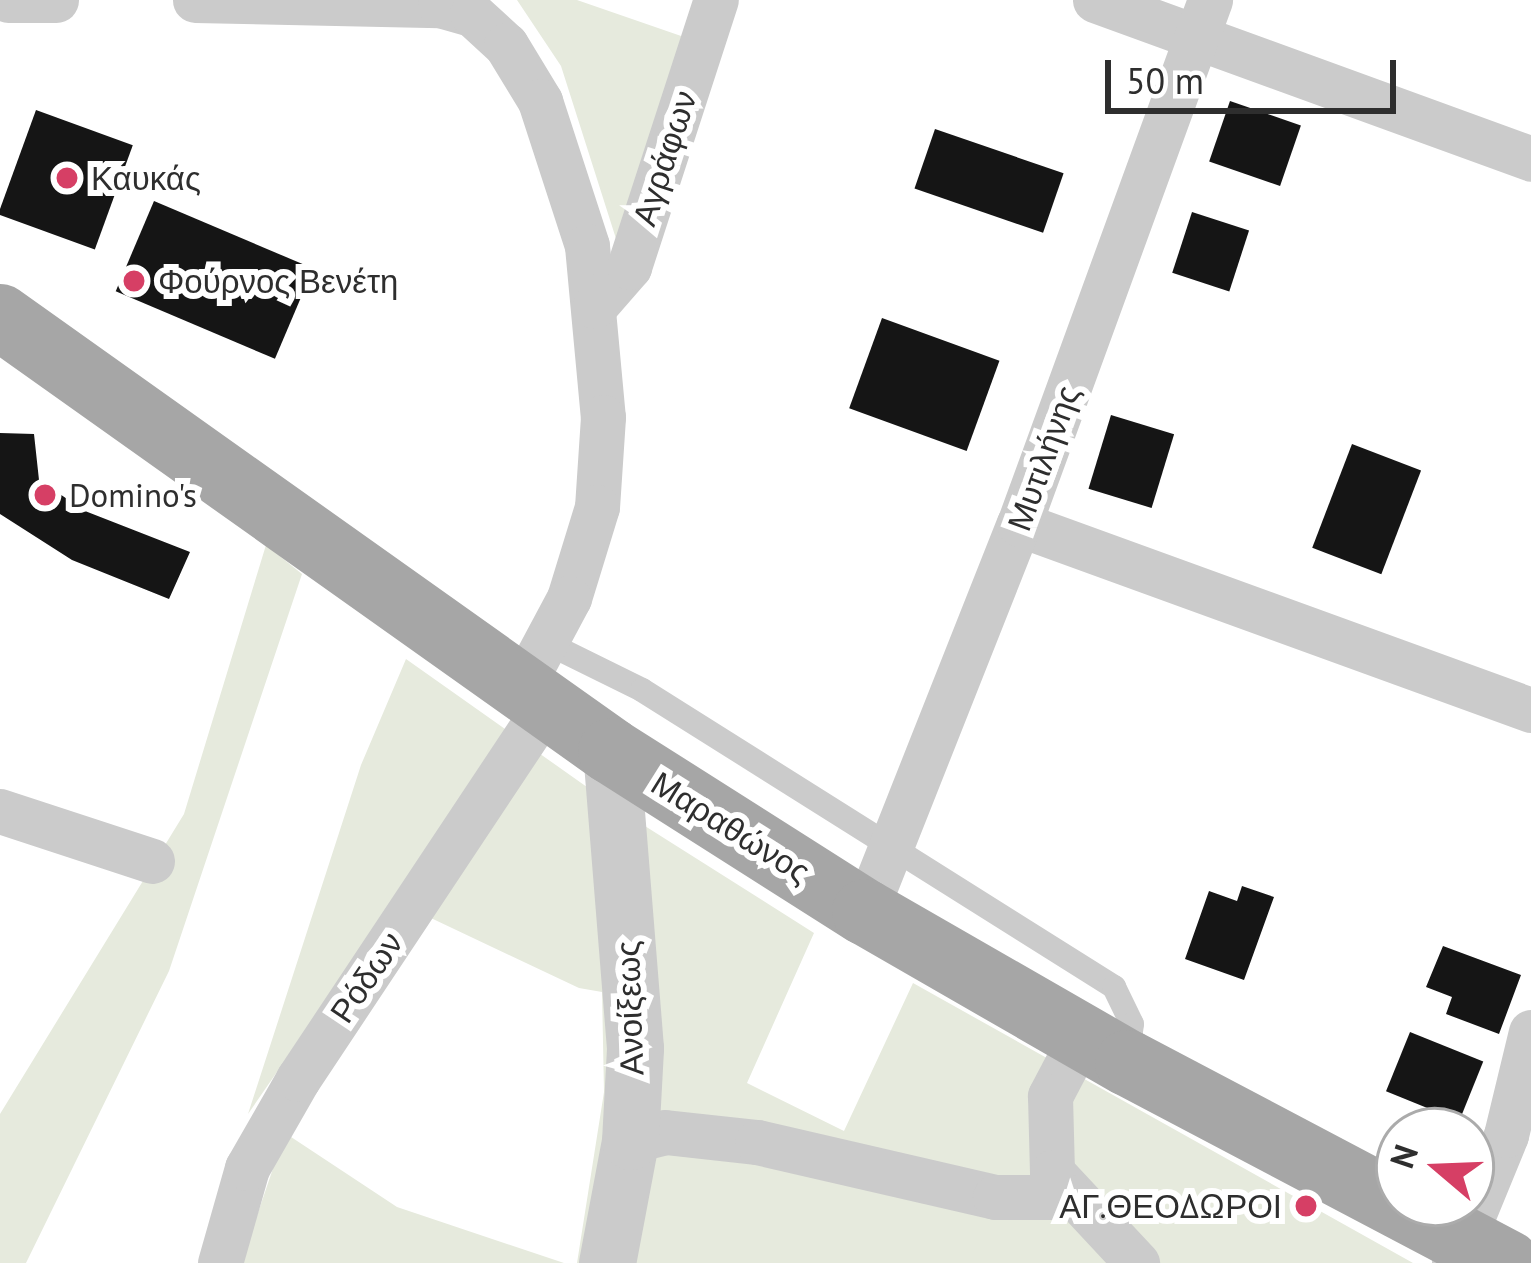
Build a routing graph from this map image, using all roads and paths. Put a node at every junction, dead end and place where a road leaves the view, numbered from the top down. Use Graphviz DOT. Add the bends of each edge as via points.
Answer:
graph roads {
  1 [pos="8,0"];
  2 [pos="56,0"];
  3 [pos="195,0"];
  4 [pos="716,0"];
  5 [pos="1095,0"];
  6 [pos="441,3"];
  7 [pos="1204,18"];
  8 [pos="1531,159"];
  9 [pos="595,306"];
  10 [pos="0,317"];
  11 [pos="1018,524"];
  12 [pos="537,679"];
  13 [pos="1531,710"];
  14 [pos="610,751"];
  15 [pos="0,811"];
  16 [pos="892,846"];
  17 [pos="152,862"];
  18 [pos="865,912"];
  19 [pos="1531,1032"];
  20 [pos="1104,1050"];
  21 [pos="630,1141"];
  22 [pos="1072,1197"];
  23 [pos="1475,1255"];
  24 [pos="220,1263"];
  25 [pos="608,1263"];
  26 [pos="1137,1263"];
  1 -- 2 [label="street"];
  3 -- 6 [label="street"];
  4 -- 9 [label="street, Αγράφων" via="628,267"];
  5 -- 7 [label="street"];
  6 -- 9 [label="street, Ρόδων" via="472,14 506,45 540,101 571,182"];
  7 -- 8 [label="street"];
  7 -- 11 [label="street, Μυτιλήνης"];
  9 -- 12 [label="street, Ρόδων" via="603,417 597,506"];
  10 -- 12 [label="main road, Μαραθώνος"];
  11 -- 13 [label="street"];
  11 -- 16 [label="street, Μυτιλήνης"];
  12 -- 14 [label="main road, Μαραθώνος"];
  12 -- 16 [label="lane" via="642,690"];
  12 -- 24 [label="street, Ρόδων" via="247,1168"];
  14 -- 18 [label="main road, Μαραθώνος"];
  14 -- 21 [label="street, Ανοίξεως" via="632,982"];
  15 -- 17 [label="street"];
  16 -- 18 [label="street, Μυτιλήνης"];
  16 -- 20 [label="lane" via="1114,987 1132,1024"];
  18 -- 20 [label="main road, Μαραθώνος"];
  19 -- 23 [label="street"];
  20 -- 22 [label="street" via="1049,1096 1052,1172"];
  20 -- 23 [label="main road, Μαραθώνος"];
  21 -- 22 [label="street" via="665,1132 757,1142 995,1197"];
  21 -- 25 [label="street, Ανοίξεως"];
  22 -- 26 [label="street"];
}
